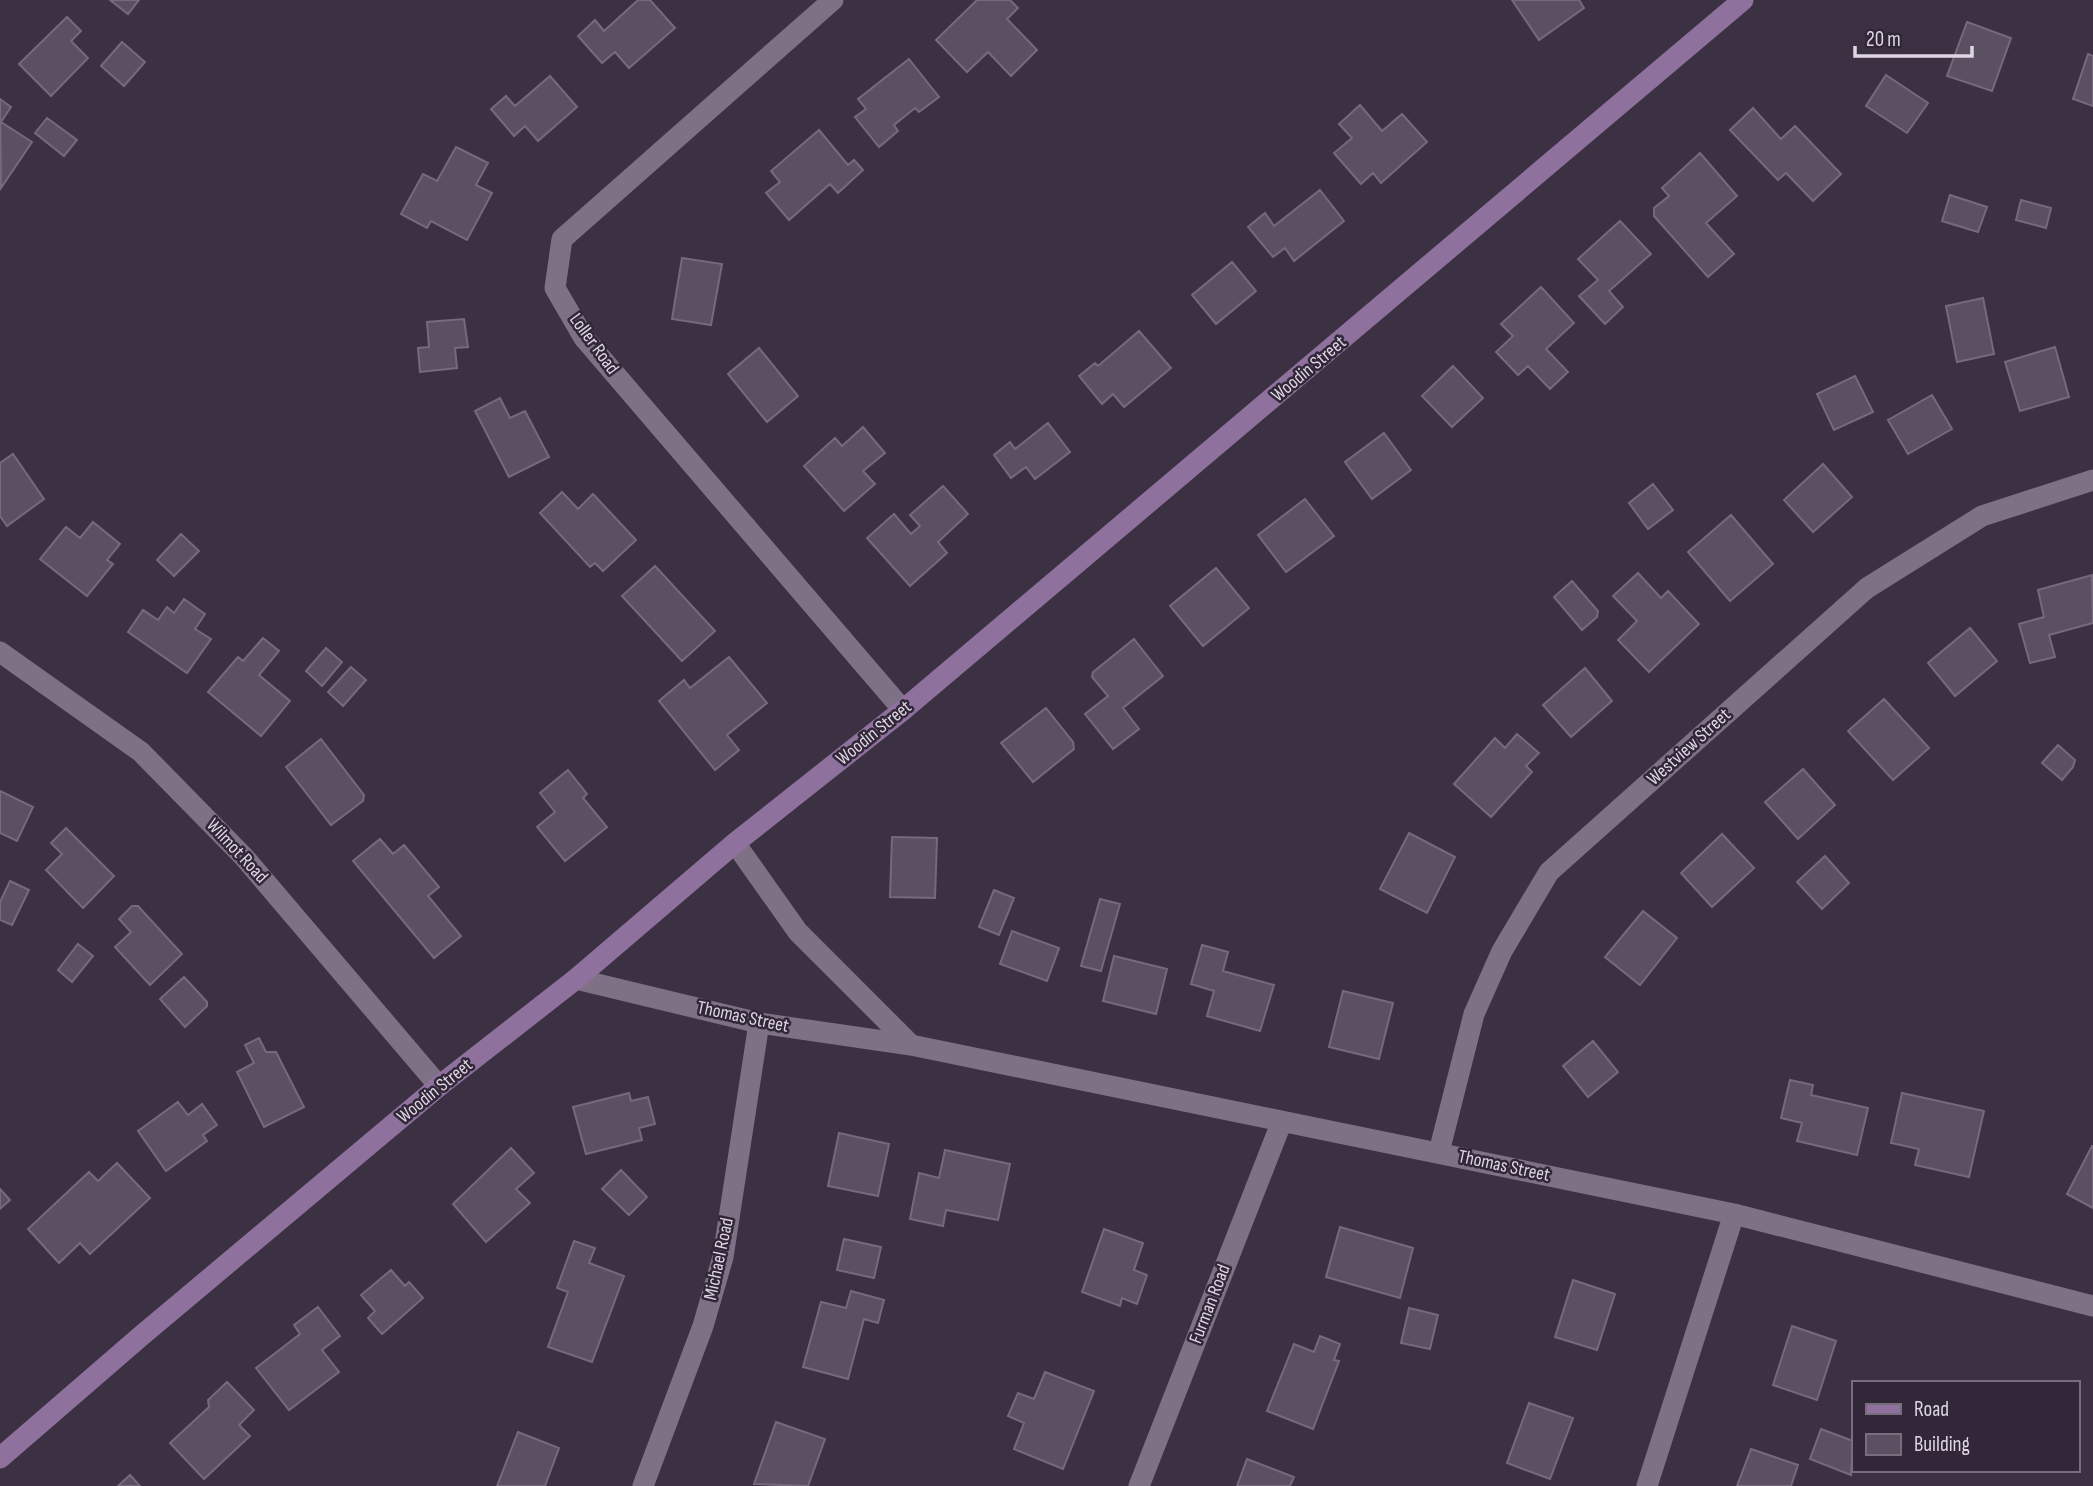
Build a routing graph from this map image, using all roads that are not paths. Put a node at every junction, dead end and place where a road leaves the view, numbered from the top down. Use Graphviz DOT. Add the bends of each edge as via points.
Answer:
graph roads {
  1 [pos="833,0"];
  2 [pos="1743,0"];
  3 [pos="2093,480"];
  4 [pos="0,652"];
  5 [pos="903,710"];
  6 [pos="735,843"];
  7 [pos="576,979"];
  8 [pos="759,1023"];
  9 [pos="911,1045"];
  10 [pos="439,1086"];
  11 [pos="1282,1121"];
  12 [pos="1439,1152"];
  13 [pos="1734,1214"];
  14 [pos="2093,1306"];
  15 [pos="0,1458"];
  16 [pos="643,1486"];
  17 [pos="1139,1486"];
  18 [pos="1647,1486"];
  1 -- 5 [label="street, Loller Road" via="562,239 555,288 584,338"];
  2 -- 5 [label="main road, Woodin Street"];
  3 -- 12 [label="street, Westview Street" via="1982,516 1867,588 1549,872 1502,951 1474,1014"];
  4 -- 10 [label="street, Wilmot Road" via="141,752 244,857"];
  5 -- 6 [label="main road, Woodin Street"];
  6 -- 7 [label="main road, Woodin Street"];
  6 -- 9 [label="street" via="799,932"];
  7 -- 8 [label="street, Thomas Street"];
  7 -- 10 [label="main road, Woodin Street"];
  8 -- 9 [label="street, Thomas Street"];
  8 -- 16 [label="street, Michael Road" via="723,1257 704,1326"];
  9 -- 11 [label="street, Thomas Street"];
  10 -- 15 [label="main road, Woodin Street"];
  11 -- 12 [label="street, Thomas Street"];
  11 -- 17 [label="street, Furman Road"];
  12 -- 13 [label="street, Thomas Street"];
  13 -- 14 [label="street, Thomas Street"];
  13 -- 18 [label="street"];
}
